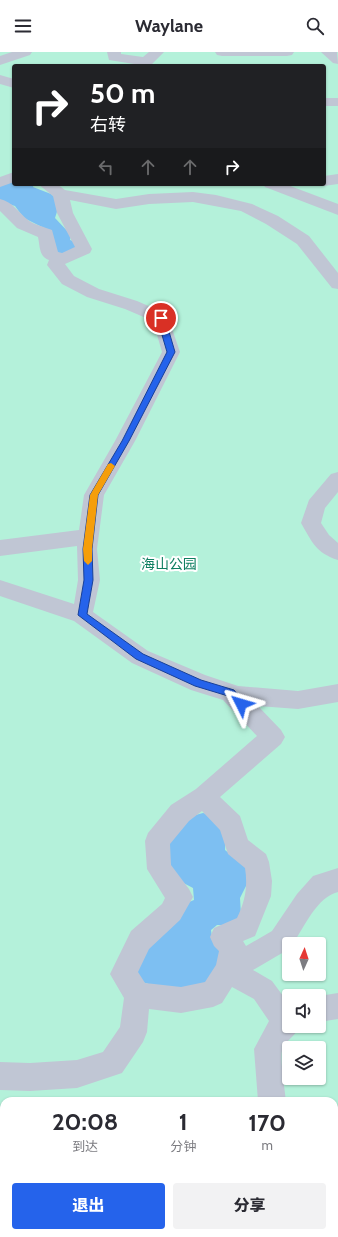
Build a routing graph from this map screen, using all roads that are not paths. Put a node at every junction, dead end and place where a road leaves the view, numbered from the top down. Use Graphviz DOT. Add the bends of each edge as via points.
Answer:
graph roads {
  1 [pos="25,52"];
  2 [pos="114,52"];
  3 [pos="157,52"];
  4 [pos="222,52"];
  5 [pos="240,52"];
  6 [pos="287,52"];
  7 [pos="328,52"];
  8 [pos="338,60"];
  9 [pos="0,61"];
  10 [pos="142,64"];
  11 [pos="242,64"];
  12 [pos="0,79"];
  13 [pos="12,83"];
  14 [pos="338,179"];
  15 [pos="326,181"];
  16 [pos="49,186"];
  17 [pos="276,186"];
  18 [pos="318,186"];
  19 [pos="61,194"];
  20 [pos="308,198"];
  21 [pos="1,205"];
  22 [pos="338,210"];
  23 [pos="58,257"];
  24 [pos="338,284"];
  25 [pos="338,479"];
  26 [pos="89,536"];
  27 [pos="0,548"];
  28 [pos="338,552"];
  29 [pos="0,588"];
  30 [pos="82,615"];
  31 [pos="231,693"];
  32 [pos="338,693"];
  33 [pos="204,796"];
  34 [pos="338,880"];
  35 [pos="228,970"];
  36 [pos="138,995"];
  37 [pos="338,1006"];
  38 [pos="326,1008"];
  39 [pos="282,1014"];
  40 [pos="282,1027"];
  41 [pos="0,1076"];
  42 [pos="272,1097"];
  1 -- 9 [label="lane"];
  2 -- 10 [label="lane" via="114,56"];
  3 -- 10 [label="lane"];
  4 -- 5 [label="lane"];
  5 -- 6 [label="lane"];
  5 -- 11 [label="lane"];
  7 -- 8 [label="lane"];
  12 -- 13 [label="lane"];
  14 -- 15 [label="lane"];
  16 -- 19 [label="lane"];
  17 -- 20 [label="lane"];
  18 -- 20 [label="lane"];
  19 -- 23 [label="lane" via="65,213 84,248 63,259"];
  19 -- 24 [label="lane" via="116,204 193,197 246,207 303,240"];
  20 -- 22 [label="lane"];
  21 -- 23 [label="lane" via="10,210 23,224 46,234 50,255"];
  23 -- 26 [label="lane" via="56,265 68,280 93,293 161,318 171,352 94,495"];
  25 -- 28 [label="lane" via="316,505 311,523 320,540 331,551"];
  26 -- 27 [label="lane"];
  26 -- 30 [label="lane" via="89,580"];
  29 -- 30 [label="lane"];
  30 -- 31 [label="lane" via="140,657 198,683"];
  31 -- 32 [label="lane" via="298,700"];
  31 -- 33 [label="lane" via="273,737"];
  33 -- 35 [label="lane" via="232,824 237,846 257,862 261,885 255,909 246,927 222,937 232,947"];
  33 -- 36 [label="lane" via="180,813 157,841 159,869 180,897 171,912 140,940 123,974"];
  34 -- 35 [label="lane" via="322,884 306,902 281,940"];
  35 -- 36 [label="lane" via="213,994 181,1000"];
  35 -- 39 [label="lane" via="263,990"];
  36 -- 41 [label="lane" via="133,1032 112,1063 77,1074"];
  37 -- 38 [label="lane"];
  40 -- 42 [label="lane" via="268,1049"];
}
